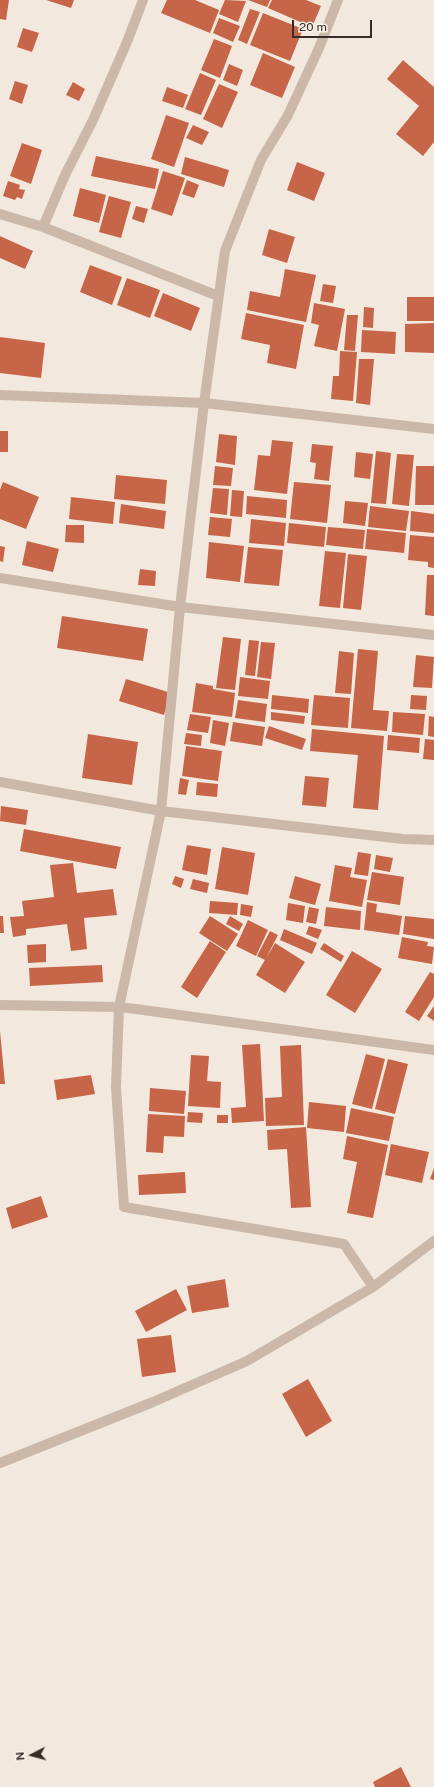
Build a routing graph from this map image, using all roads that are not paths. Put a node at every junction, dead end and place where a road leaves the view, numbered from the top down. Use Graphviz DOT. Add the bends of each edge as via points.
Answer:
graph roads {
  1 [pos="143,0"];
  2 [pos="338,0"];
  3 [pos="0,214"];
  4 [pos="42,227"];
  5 [pos="218,296"];
  6 [pos="0,395"];
  7 [pos="204,403"];
  8 [pos="434,429"];
  9 [pos="0,578"];
  10 [pos="180,607"];
  11 [pos="434,635"];
  12 [pos="0,782"];
  13 [pos="161,811"];
  14 [pos="434,840"];
  15 [pos="0,1005"];
  16 [pos="119,1007"];
  17 [pos="434,1050"];
  18 [pos="434,1241"];
  19 [pos="373,1287"];
  20 [pos="0,1462"];
  1 -- 4 [label="street" via="93,120"];
  2 -- 5 [label="street" via="288,115 261,160 225,252"];
  3 -- 4 [label="street"];
  4 -- 5 [label="street"];
  5 -- 7 [label="street"];
  6 -- 7 [label="street"];
  7 -- 8 [label="street"];
  7 -- 10 [label="street"];
  9 -- 10 [label="street"];
  10 -- 11 [label="street"];
  10 -- 13 [label="street"];
  12 -- 13 [label="street"];
  13 -- 14 [label="street"];
  13 -- 16 [label="street"];
  15 -- 16 [label="street"];
  16 -- 17 [label="street"];
  16 -- 19 [label="street" via="116,1087 124,1207 344,1244"];
  18 -- 19 [label="street"];
  19 -- 20 [label="street" via="247,1361 153,1402"];
}
